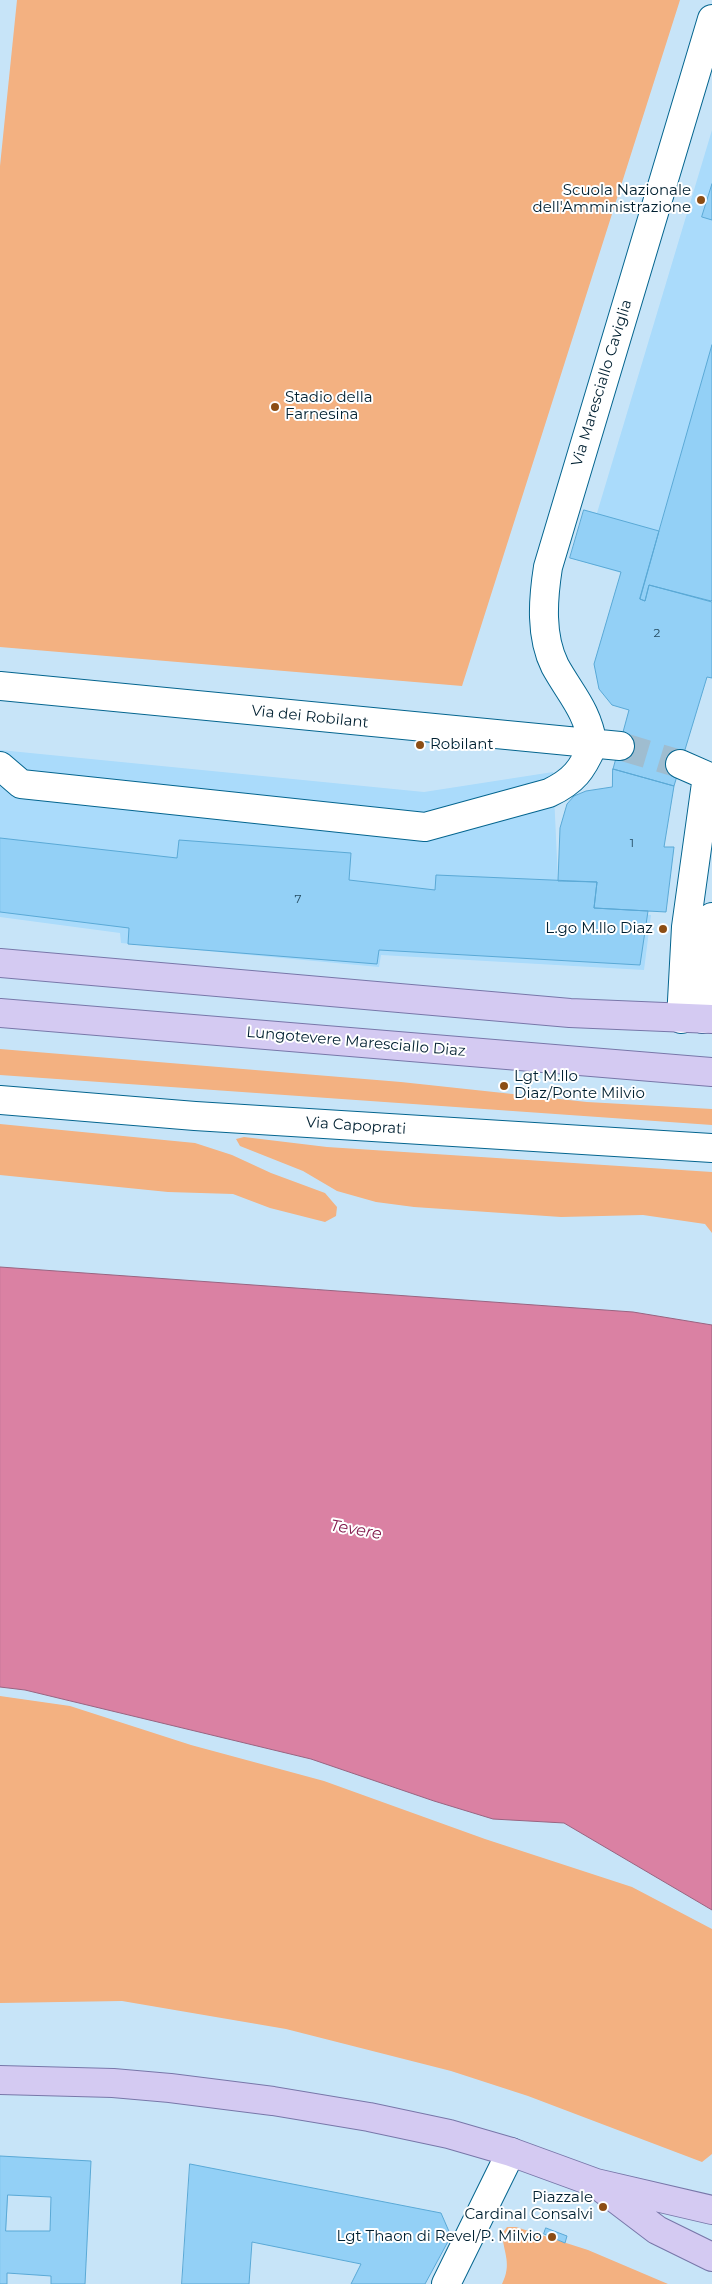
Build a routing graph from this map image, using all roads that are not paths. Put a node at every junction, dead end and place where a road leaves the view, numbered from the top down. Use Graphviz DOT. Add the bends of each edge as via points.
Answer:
graph roads {
  1 [pos="712,19"];
  2 [pos="0,686"];
  3 [pos="606,745"];
  4 [pos="680,764"];
  5 [pos="0,766"];
  6 [pos="710,777"];
  7 [pos="712,917"];
  8 [pos="0,963"];
  9 [pos="0,1013"];
  10 [pos="699,1019"];
  11 [pos="712,1072"];
  12 [pos="0,1100"];
  13 [pos="712,1148"];
  14 [pos="0,2080"];
  15 [pos="511,2152"];
  16 [pos="596,2183"];
  17 [pos="712,2210"];
  18 [pos="712,2257"];
  19 [pos="446,2284"];
  1 -- 3 [label="street, Via Maresciallo Caviglia" via="547,574 544,612 550,654"];
  2 -- 3 [label="street, Via dei Robilant"];
  3 -- 5 [label="street" via="563,787 425,827 21,784"];
  4 -- 6 [label="street"];
  6 -- 10 [label="street" via="686,927"];
  7 -- 10 [label="street"];
  8 -- 10 [label="main road" via="570,1013"];
  9 -- 11 [label="main road, Lungotevere Maresciallo Diaz"];
  12 -- 13 [label="street, Via Capoprati" via="195,1116"];
  14 -- 15 [label="main road" via="113,2083 272,2101 449,2134"];
  15 -- 16 [label="main road"];
  15 -- 19 [label="street"];
  16 -- 17 [label="main road"];
  16 -- 18 [label="main road" via="657,2230"];
}
